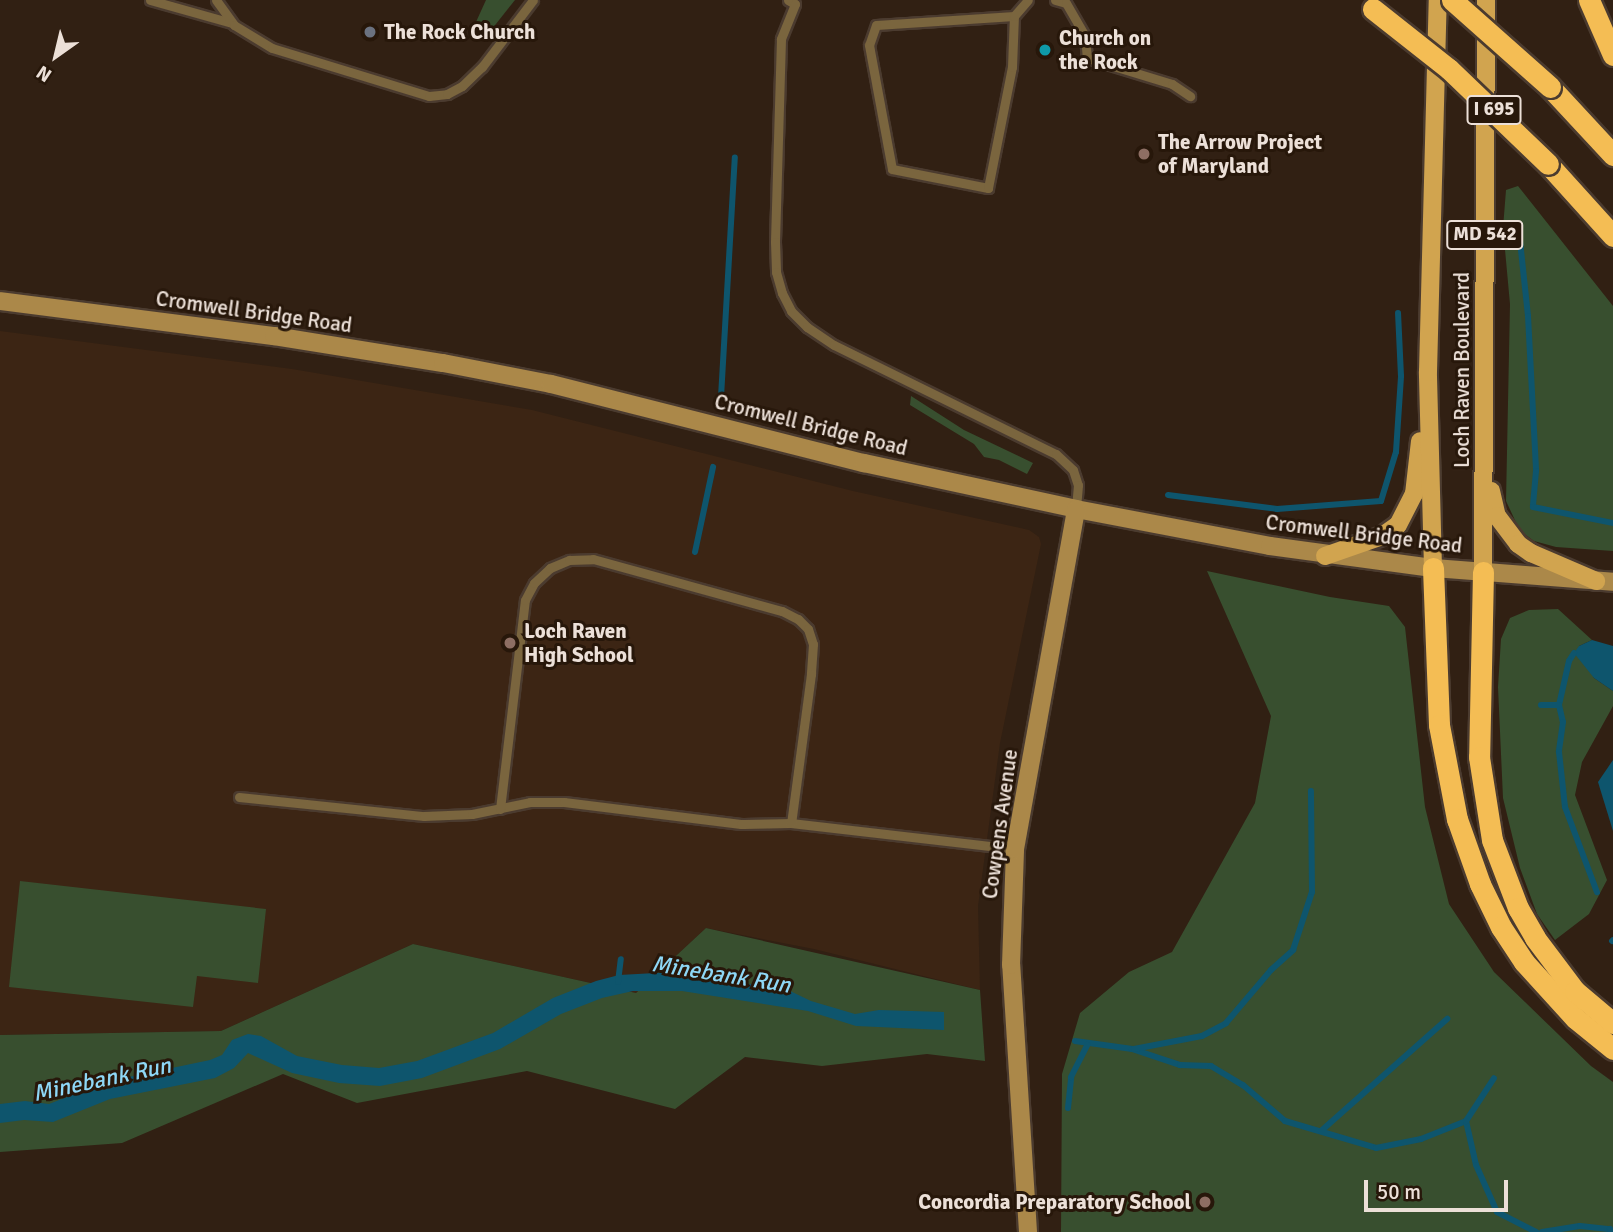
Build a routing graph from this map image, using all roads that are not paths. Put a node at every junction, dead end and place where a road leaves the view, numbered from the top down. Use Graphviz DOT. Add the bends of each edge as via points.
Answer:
graph roads {
  1 [pos="150,0"];
  2 [pos="216,0"];
  3 [pos="533,0"];
  4 [pos="1028,0"];
  5 [pos="1055,0"];
  6 [pos="1438,0"];
  7 [pos="1452,0"];
  8 [pos="1486,0"];
  9 [pos="1589,0"];
  10 [pos="794,1"];
  11 [pos="1366,5"];
  12 [pos="1014,16"];
  13 [pos="232,23"];
  14 [pos="1613,55"];
  15 [pos="1190,96"];
  16 [pos="1613,156"];
  17 [pos="1613,236"];
  18 [pos="0,301"];
  19 [pos="1428,372"];
  20 [pos="1485,471"];
  21 [pos="1076,509"];
  22 [pos="1325,556"];
  23 [pos="1433,568"];
  24 [pos="1483,572"];
  25 [pos="1604,581"];
  26 [pos="239,797"];
  27 [pos="500,809"];
  28 [pos="791,823"];
  29 [pos="1015,849"];
  30 [pos="1613,1023"];
  31 [pos="1613,1049"];
  32 [pos="1028,1232"];
  1 -- 13 [label="lane"];
  2 -- 13 [label="lane"];
  3 -- 13 [label="lane" via="462,86 429,96 272,48"];
  4 -- 12 [label="lane"];
  5 -- 15 [label="lane" via="1066,4 1085,36 1087,58 1172,84"];
  6 -- 19 [label="main road, Loch Raven Boulevard / MD 542"];
  7 -- 16 [label="highway, I 695, bridge" via="1550,88"];
  8 -- 20 [label="main road, Loch Raven Boulevard / MD 542"];
  9 -- 14 [label="highway"];
  10 -- 21 [label="lane" via="781,39 775,190 776,272 791,311 834,345 1056,454 1073,470 1078,485"];
  11 -- 17 [label="highway, I 695, bridge" via="1449,69 1548,164"];
  12 -- 12 [label="lane" via="876,25 869,45 892,169 988,188 1012,67"];
  18 -- 21 [label="main road, Cromwell Bridge Road" via="443,363 551,384 864,463"];
  19 -- 22 [label="main road" via="1409,510 1382,536"];
  19 -- 23 [label="main road, Loch Raven Boulevard / MD 542"];
  20 -- 24 [label="main road, Loch Raven Boulevard / MD 542"];
  20 -- 25 [label="main road" via="1497,516 1518,544"];
  21 -- 22 [label="main road, Cromwell Bridge Road"];
  21 -- 29 [label="main road, Cowpens Avenue"];
  22 -- 23 [label="main road, Cromwell Bridge Road"];
  23 -- 24 [label="main road, Cromwell Bridge Road"];
  23 -- 31 [label="highway" via="1439,725 1457,819 1480,884 1501,928 1538,979"];
  24 -- 25 [label="main road, Cromwell Bridge Road"];
  24 -- 30 [label="highway" via="1479,757 1492,840 1518,908 1535,938 1575,991"];
  26 -- 27 [label="lane" via="424,816"];
  27 -- 28 [label="lane" via="530,802 564,802 741,824"];
  27 -- 28 [label="lane" via="525,600 550,568 569,560 593,559 782,611 808,629 813,644 811,674"];
  28 -- 29 [label="lane"];
  29 -- 32 [label="main road, Cowpens Avenue" via="1011,965"];
}
